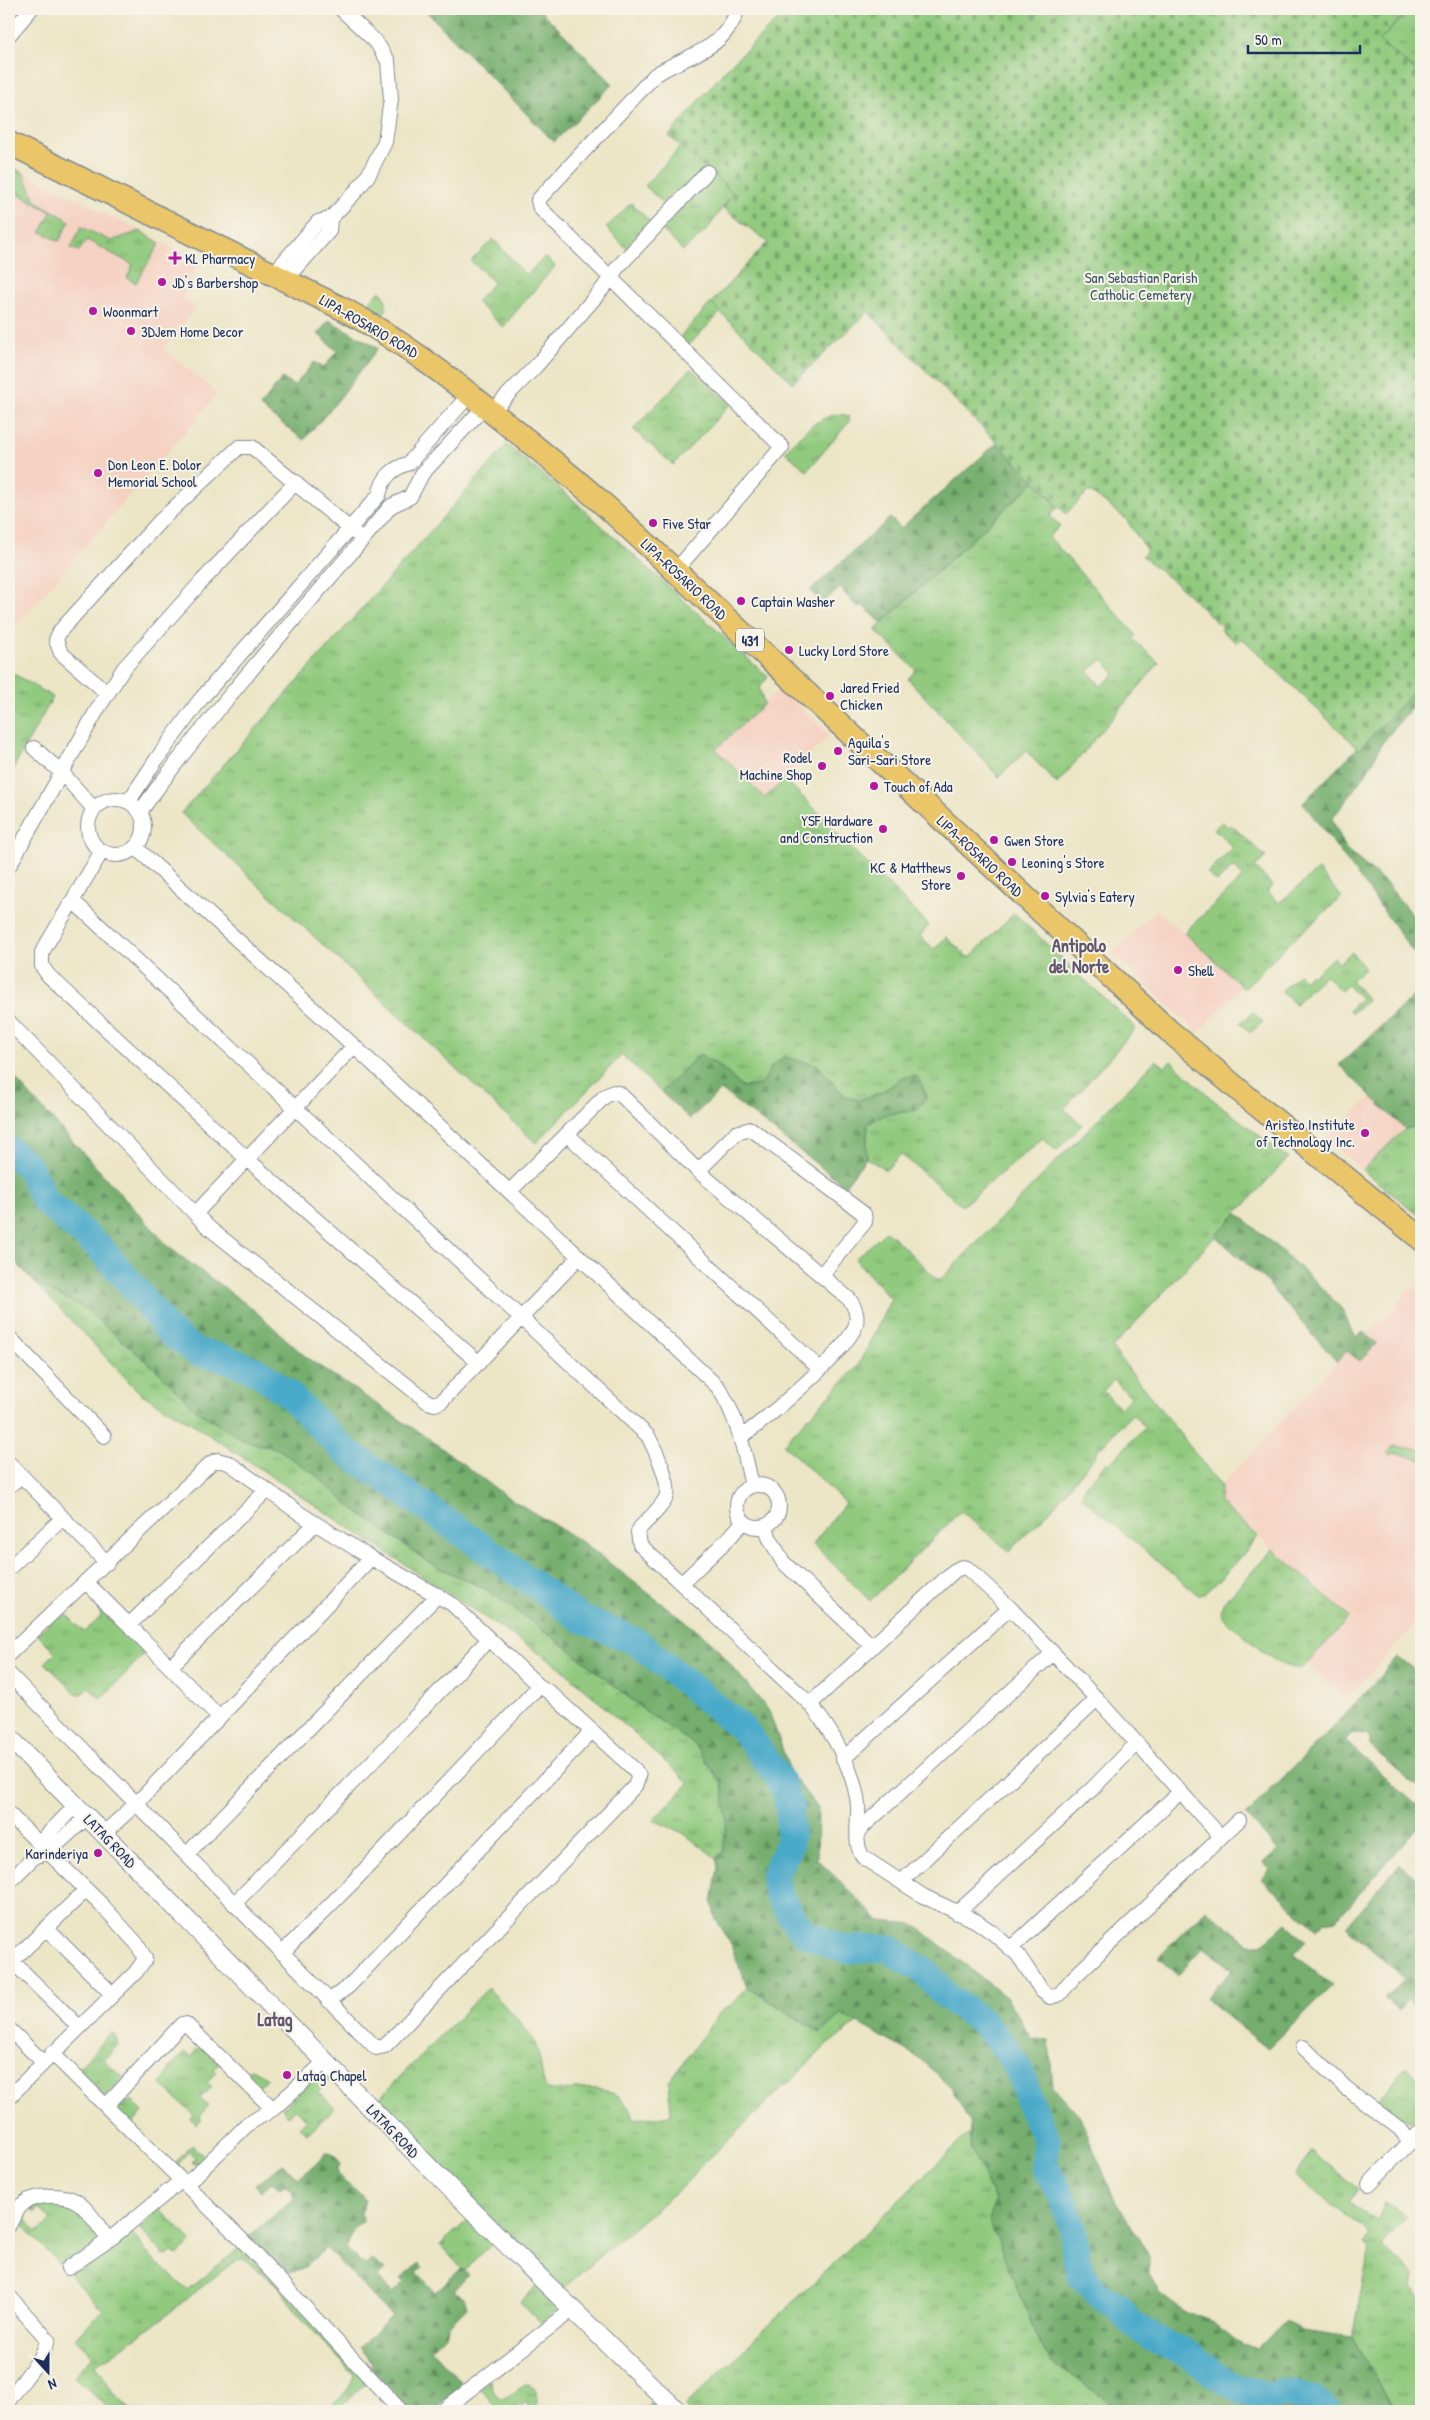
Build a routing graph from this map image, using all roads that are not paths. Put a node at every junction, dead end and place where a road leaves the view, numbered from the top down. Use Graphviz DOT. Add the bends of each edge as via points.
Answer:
graph roads {
  1 [pos="31,9"];
  2 [pos="342,9"];
  3 [pos="738,9"];
  4 [pos="9,35"];
  5 [pos="9,143"];
  6 [pos="707,172"];
  7 [pos="280,277"];
  8 [pos="610,278"];
  9 [pos="482,404"];
  10 [pos="409,463"];
  11 [pos="422,474"];
  12 [pos="296,482"];
  13 [pos="379,495"];
  14 [pos="391,506"];
  15 [pos="350,528"];
  16 [pos="362,540"];
  17 [pos="676,570"];
  18 [pos="107,693"];
  19 [pos="34,748"];
  20 [pos="62,773"];
  21 [pos="129,801"];
  22 [pos="94,809"];
  23 [pos="140,812"];
  24 [pos="136,848"];
  25 [pos="102,851"];
  26 [pos="9,866"];
  27 [pos="73,901"];
  28 [pos="9,1022"];
  29 [pos="354,1046"];
  30 [pos="295,1107"];
  31 [pos="568,1135"];
  32 [pos="246,1158"];
  33 [pos="698,1171"];
  34 [pos="510,1191"];
  35 [pos="195,1214"];
  36 [pos="1421,1239"];
  37 [pos="579,1257"];
  38 [pos="822,1274"];
  39 [pos="522,1317"];
  40 [pos="9,1337"];
  41 [pos="479,1363"];
  42 [pos="820,1368"];
  43 [pos="104,1436"];
  44 [pos="741,1437"];
  45 [pos="9,1463"];
  46 [pos="22,1476"];
  47 [pos="9,1486"];
  48 [pos="752,1486"];
  49 [pos="267,1490"];
  50 [pos="63,1518"];
  51 [pos="744,1522"];
  52 [pos="316,1524"];
  53 [pos="766,1526"];
  54 [pos="371,1558"];
  55 [pos="107,1563"];
  56 [pos="9,1568"];
  57 [pos="86,1582"];
  58 [pos="682,1583"];
  59 [pos="438,1594"];
  60 [pos="1010,1608"];
  61 [pos="129,1625"];
  62 [pos="488,1640"];
  63 [pos="872,1645"];
  64 [pos="1053,1653"];
  65 [pos="9,1654"];
  66 [pos="171,1666"];
  67 [pos="9,1674"];
  68 [pos="539,1686"];
  69 [pos="1097,1699"];
  70 [pos="810,1704"];
  71 [pos="219,1717"];
  72 [pos="591,1732"];
  73 [pos="9,1736"];
  74 [pos="1136,1744"];
  75 [pos="843,1759"];
  76 [pos="1179,1793"];
  77 [pos="136,1804"];
  78 [pos="82,1811"];
  79 [pos="9,1814"];
  80 [pos="1239,1820"];
  81 [pos="858,1831"];
  82 [pos="102,1834"];
  83 [pos="1220,1836"];
  84 [pos="44,1848"];
  85 [pos="187,1854"];
  86 [pos="9,1882"];
  87 [pos="901,1882"];
  88 [pos="85,1891"];
  89 [pos="234,1904"];
  90 [pos="957,1913"];
  91 [pos="46,1928"];
  92 [pos="1011,1948"];
  93 [pos="282,1953"];
  94 [pos="10,1963"];
  95 [pos="112,1994"];
  96 [pos="329,2000"];
  97 [pos="79,2027"];
  98 [pos="9,2029"];
  99 [pos="1303,2047"];
  100 [pos="48,2058"];
  101 [pos="326,2061"];
  102 [pos="9,2097"];
  103 [pos="107,2105"];
  104 [pos="273,2109"];
  105 [pos="1421,2131"];
  106 [pos="1410,2142"];
  107 [pos="183,2181"];
  108 [pos="1369,2184"];
  109 [pos="9,2225"];
  110 [pos="108,2240"];
  111 [pos="68,2268"];
  112 [pos="12,2306"];
  113 [pos="572,2310"];
  114 [pos="9,2400"];
  115 [pos="401,2411"];
  116 [pos="442,2411"];
  117 [pos="678,2411"];
  1 -- 4 [label="street"];
  2 -- 7 [label="street" via="383,51 388,61 391,75 390,125 379,158 330,219 329,231"];
  3 -- 8 [label="street" via="732,26 708,49 654,75 538,200 540,208"];
  5 -- 7 [label="main road, LIPA-ROSARIO ROAD / 431"];
  6 -- 8 [label="street"];
  7 -- 9 [label="main road, LIPA-ROSARIO ROAD / 431" via="421,356"];
  8 -- 9 [label="street" via="536,366"];
  8 -- 17 [label="street" via="782,447"];
  9 -- 10 [label="street"];
  9 -- 11 [label="street"];
  9 -- 17 [label="main road, LIPA-ROSARIO ROAD / 431" via="577,481"];
  10 -- 11 [label="street"];
  10 -- 13 [label="street" via="397,467 387,476"];
  11 -- 14 [label="street" via="410,497"];
  12 -- 15 [label="street"];
  12 -- 18 [label="street" via="132,658"];
  12 -- 18 [label="street" via="252,447 239,448 161,520 60,631 56,640 62,653"];
  13 -- 14 [label="street"];
  13 -- 15 [label="street"];
  14 -- 16 [label="street"];
  15 -- 16 [label="street"];
  15 -- 21 [label="street" via="200,700"];
  16 -- 23 [label="street" via="214,714"];
  17 -- 36 [label="main road, LIPA-ROSARIO ROAD / 431" via="1168,1030"];
  18 -- 20 [label="street"];
  19 -- 20 [label="street"];
  20 -- 22 [label="street"];
  20 -- 26 [label="street"];
  21 -- 22 [label="street" via="106,800"];
  21 -- 23 [label="street"];
  22 -- 25 [label="street" via="88,832"];
  23 -- 24 [label="street" via="144,819 144,834"];
  24 -- 25 [label="street" via="116,855"];
  24 -- 29 [label="street"];
  25 -- 27 [label="street"];
  27 -- 30 [label="street"];
  27 -- 32 [label="street" via="42,952 42,966 48,975"];
  28 -- 35 [label="street"];
  29 -- 30 [label="street"];
  29 -- 34 [label="street"];
  30 -- 32 [label="street"];
  30 -- 39 [label="street"];
  31 -- 33 [label="street" via="605,1096 619,1093"];
  31 -- 34 [label="street"];
  31 -- 42 [label="street"];
  32 -- 35 [label="street"];
  32 -- 41 [label="street"];
  33 -- 38 [label="street"];
  33 -- 38 [label="street" via="736,1133 751,1128 864,1214 865,1222"];
  34 -- 37 [label="street"];
  35 -- 41 [label="street" via="428,1402 442,1401"];
  37 -- 39 [label="street"];
  37 -- 44 [label="street" via="718,1387"];
  38 -- 42 [label="street" via="849,1299 857,1316 848,1340"];
  39 -- 41 [label="street"];
  39 -- 58 [label="street" via="648,1436 660,1463 666,1496 640,1528 638,1539 644,1550"];
  40 -- 43 [label="street"];
  42 -- 44 [label="street" via="760,1424"];
  44 -- 48 [label="street"];
  45 -- 46 [label="street"];
  46 -- 47 [label="street"];
  46 -- 50 [label="street"];
  48 -- 51 [label="street" via="738,1498 737,1511"];
  48 -- 53 [label="street" via="766,1487 777,1496 777,1516"];
  49 -- 52 [label="street"];
  49 -- 55 [label="street" via="228,1463 217,1460"];
  49 -- 61 [label="street"];
  50 -- 55 [label="street"];
  50 -- 56 [label="street"];
  51 -- 53 [label="street" via="754,1527"];
  51 -- 58 [label="street"];
  52 -- 54 [label="street"];
  52 -- 66 [label="street"];
  53 -- 63 [label="street" via="783,1562"];
  54 -- 59 [label="street"];
  54 -- 71 [label="street"];
  55 -- 57 [label="street"];
  57 -- 61 [label="street"];
  57 -- 65 [label="street"];
  58 -- 70 [label="street"];
  59 -- 62 [label="street" via="462,1612"];
  59 -- 85 [label="street"];
  60 -- 63 [label="street" via="972,1571 962,1567"];
  60 -- 64 [label="street"];
  60 -- 75 [label="street"];
  61 -- 66 [label="street"];
  62 -- 68 [label="street"];
  62 -- 89 [label="street"];
  63 -- 70 [label="street"];
  64 -- 69 [label="street"];
  64 -- 81 [label="street"];
  66 -- 71 [label="street"];
  67 -- 77 [label="street"];
  68 -- 72 [label="street"];
  68 -- 93 [label="street" via="354,1882"];
  69 -- 74 [label="street"];
  69 -- 87 [label="street"];
  70 -- 75 [label="street"];
  71 -- 77 [label="street"];
  72 -- 96 [label="street" via="349,1986"];
  72 -- 96 [label="street" via="635,1770 638,1781 386,2046 372,2046"];
  73 -- 78 [label="street, LATAG ROAD"];
  74 -- 76 [label="street"];
  74 -- 90 [label="street" via="1085,1796"];
  75 -- 81 [label="street" via="858,1803"];
  76 -- 83 [label="street"];
  76 -- 92 [label="street"];
  77 -- 82 [label="street"];
  77 -- 85 [label="street"];
  78 -- 82 [label="street, LATAG ROAD"];
  78 -- 84 [label="street"];
  79 -- 84 [label="street"];
  80 -- 83 [label="street"];
  81 -- 87 [label="street" via="860,1854"];
  82 -- 101 [label="street, LATAG ROAD"];
  83 -- 92 [label="street" via="1060,1994 1050,1997 1042,1991"];
  84 -- 86 [label="street"];
  84 -- 88 [label="street"];
  85 -- 89 [label="street"];
  87 -- 90 [label="street"];
  88 -- 91 [label="street"];
  88 -- 95 [label="street" via="144,1955 141,1967"];
  89 -- 93 [label="street"];
  90 -- 92 [label="street" via="993,1932"];
  91 -- 94 [label="street"];
  91 -- 95 [label="street"];
  93 -- 96 [label="street"];
  94 -- 97 [label="street"];
  95 -- 97 [label="street"];
  97 -- 100 [label="street"];
  98 -- 100 [label="street"];
  99 -- 106 [label="street" via="1346,2088 1400,2129"];
  100 -- 102 [label="street"];
  100 -- 103 [label="street"];
  101 -- 104 [label="street"];
  101 -- 113 [label="street, LATAG ROAD"];
  103 -- 104 [label="street" via="182,2024 186,2024"];
  103 -- 107 [label="street"];
  104 -- 107 [label="street" via="248,2124 193,2178"];
  105 -- 106 [label="street"];
  106 -- 108 [label="street"];
  107 -- 110 [label="street"];
  107 -- 115 [label="street" via="290,2289"];
  109 -- 110 [label="street" via="23,2203 41,2197 57,2197 75,2200"];
  110 -- 111 [label="street"];
  112 -- 114 [label="street" via="46,2336 48,2345"];
  113 -- 116 [label="street"];
  113 -- 117 [label="street, LATAG ROAD"];
}
